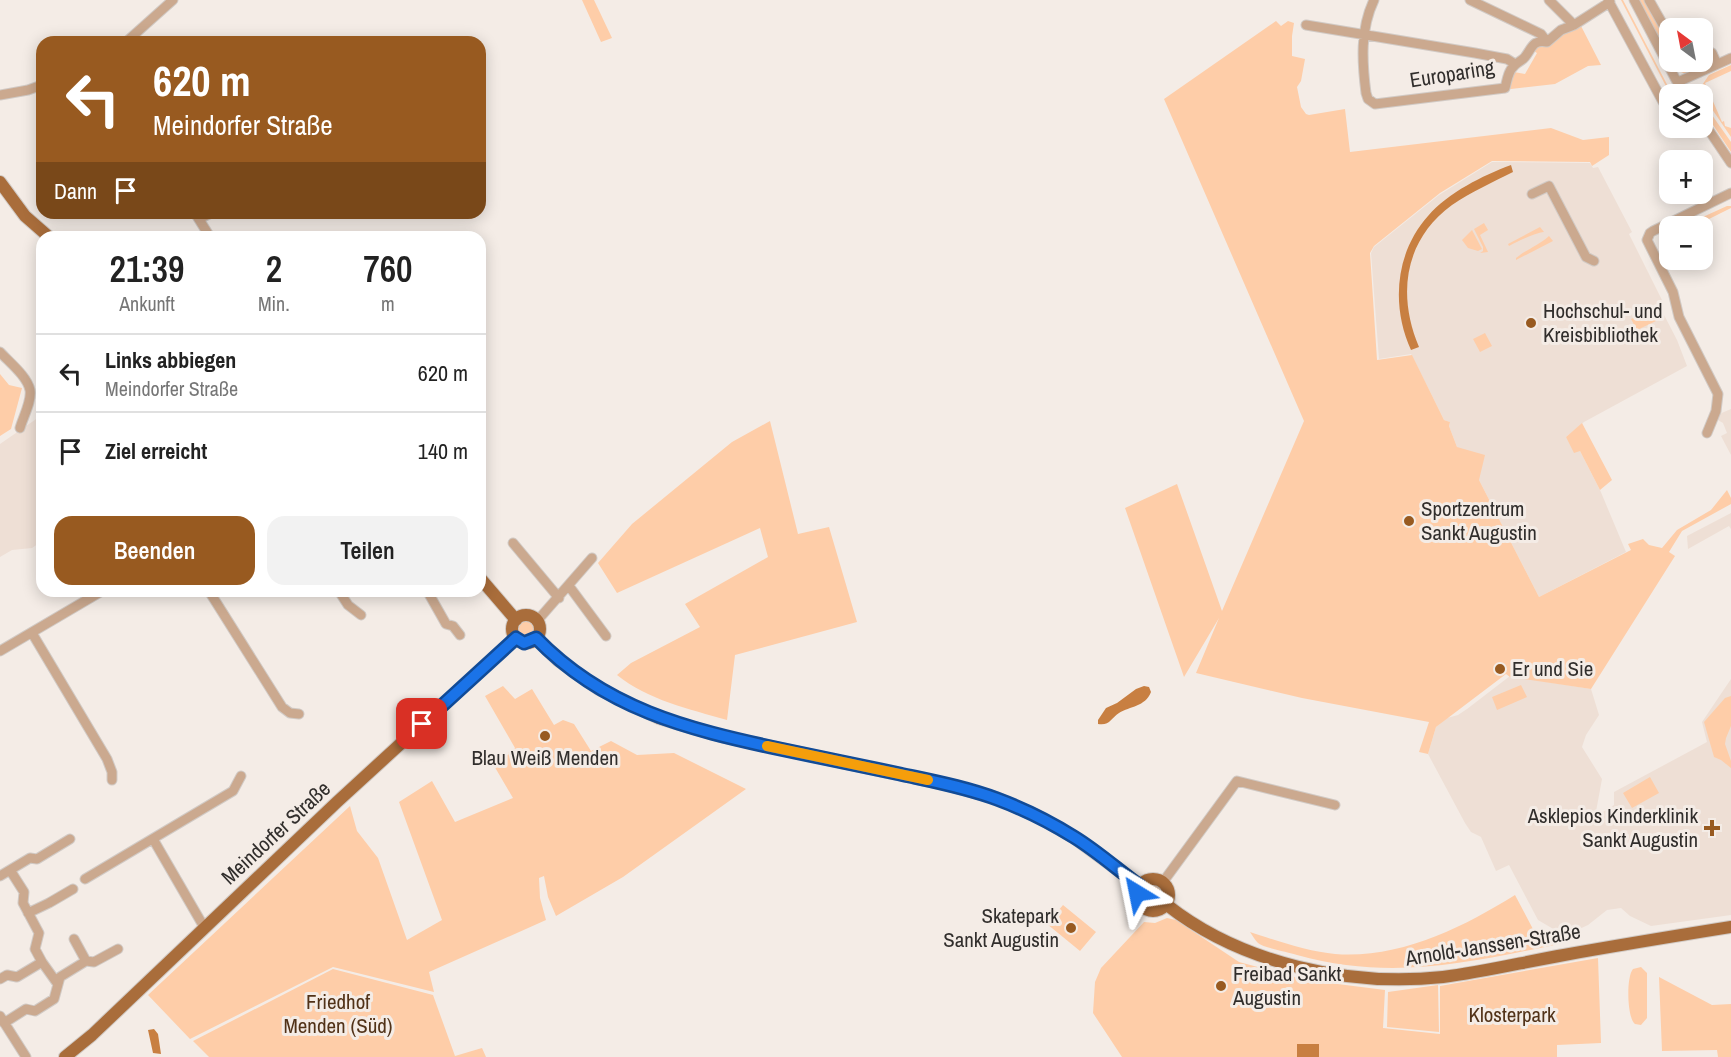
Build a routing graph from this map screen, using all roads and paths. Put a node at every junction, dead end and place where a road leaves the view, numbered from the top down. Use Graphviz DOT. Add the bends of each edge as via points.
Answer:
graph roads {
  1 [pos="173,0"];
  2 [pos="1374,0"];
  3 [pos="1470,0"];
  4 [pos="1549,0"];
  5 [pos="1634,0"];
  6 [pos="1649,0"];
  7 [pos="1609,1"];
  8 [pos="1659,18"];
  9 [pos="1306,25"];
  10 [pos="1574,25"];
  11 [pos="1363,34"];
  12 [pos="133,36"];
  13 [pos="1547,42"];
  14 [pos="1713,55"];
  15 [pos="1731,58"];
  16 [pos="1515,64"];
  17 [pos="1717,64"];
  18 [pos="1678,82"];
  19 [pos="36,87"];
  20 [pos="0,95"];
  21 [pos="1659,95"];
  22 [pos="1713,136"];
  23 [pos="1731,163"];
  24 [pos="0,182"];
  25 [pos="1731,193"];
  26 [pos="1532,194"];
  27 [pos="42,231"];
  28 [pos="1594,261"];
  29 [pos="0,352"];
  30 [pos="20,428"];
  31 [pos="1707,433"];
  32 [pos="513,543"];
  33 [pos="592,558"];
  34 [pos="486,586"];
  35 [pos="569,586"];
  36 [pos="92,597"];
  37 [pos="212,597"];
  38 [pos="343,597"];
  39 [pos="431,597"];
  40 [pos="559,598"];
  41 [pos="361,615"];
  42 [pos="516,620"];
  43 [pos="537,621"];
  44 [pos="32,633"];
  45 [pos="460,635"];
  46 [pos="606,636"];
  47 [pos="516,638"];
  48 [pos="536,638"];
  49 [pos="0,651"];
  50 [pos="299,714"];
  51 [pos="241,776"];
  52 [pos="111,780"];
  53 [pos="1335,805"];
  54 [pos="70,839"];
  55 [pos="153,839"];
  56 [pos="10,870"];
  57 [pos="0,876"];
  58 [pos="85,879"];
  59 [pos="1163,882"];
  60 [pos="1140,886"];
  61 [pos="73,889"];
  62 [pos="1167,905"];
  63 [pos="28,912"];
  64 [pos="204,927"];
  65 [pos="1731,927"];
  66 [pos="74,939"];
  67 [pos="117,949"];
  68 [pos="86,961"];
  69 [pos="42,962"];
  70 [pos="0,979"];
  71 [pos="57,983"];
  72 [pos="2,1019"];
  73 [pos="26,1057"];
  74 [pos="65,1057"];
  1 -- 12 [label="street"];
  2 -- 11 [label="street, Europaring"];
  3 -- 13 [label="street" via="1541,34"];
  4 -- 10 [label="street"];
  5 -- 18 [label="street"];
  6 -- 8 [label="street"];
  7 -- 10 [label="street, Europaring"];
  7 -- 21 [label="street, Europaring"];
  9 -- 11 [label="street"];
  10 -- 13 [label="street, Europaring"];
  11 -- 16 [label="street" via="1507,59"];
  11 -- 16 [label="street, Europaring" via="1366,93 1375,104 1505,88"];
  13 -- 16 [label="street, Europaring" via="1540,40 1532,45"];
  14 -- 17 [label="street"];
  15 -- 17 [label="street"];
  17 -- 18 [label="street"];
  19 -- 20 [label="street"];
  22 -- 23 [label="street"];
  24 -- 27 [label="main road" via="25,216"];
  25 -- 31 [label="street" via="1653,231 1647,240 1669,284 1679,317 1718,394"];
  26 -- 28 [label="street" via="1549,186 1586,257"];
  29 -- 30 [label="street" via="30,390"];
  32 -- 40 [label="street"];
  33 -- 35 [label="street"];
  34 -- 42 [label="main road"];
  35 -- 40 [label="street"];
  35 -- 46 [label="street"];
  36 -- 44 [label="street"];
  37 -- 50 [label="street" via="282,707"];
  38 -- 41 [label="street"];
  39 -- 45 [label="street" via="446,624"];
  40 -- 43 [label="street"];
  42 -- 43 [label="main road" via="526,615"];
  42 -- 47 [label="main road" via="512,627"];
  43 -- 48 [label="main road"];
  44 -- 49 [label="street"];
  44 -- 52 [label="street" via="107,759"];
  47 -- 48 [label="main road" via="524,643"];
  47 -- 64 [label="main road, Meindorfer Straße"];
  48 -- 60 [label="main road" via="558,660 599,689 659,718 725,737 996,798 1076,838"];
  51 -- 55 [label="street" via="233,791"];
  53 -- 59 [label="street" via="1237,781"];
  54 -- 56 [label="street"];
  55 -- 58 [label="street"];
  55 -- 64 [label="street"];
  56 -- 57 [label="street"];
  56 -- 63 [label="street" via="24,892 23,903"];
  59 -- 60 [label="main road" via="1148,880"];
  59 -- 62 [label="main road" via="1170,895"];
  60 -- 62 [label="main road" via="1137,898 1143,909 1153,912"];
  61 -- 63 [label="street"];
  62 -- 65 [label="main road, Arnold-Janssen-Straße" via="1244,949 1318,971 1366,978 1443,977"];
  63 -- 69 [label="street" via="39,933 35,949"];
  64 -- 74 [label="main road, Meindorfer Straße"];
  66 -- 68 [label="street"];
  67 -- 68 [label="street" via="94,962"];
  68 -- 71 [label="street"];
  69 -- 70 [label="street" via="17,977 7,975"];
  69 -- 71 [label="street"];
  71 -- 72 [label="street" via="54,999 35,1011 26,1009"];
  72 -- 73 [label="street"];
}
